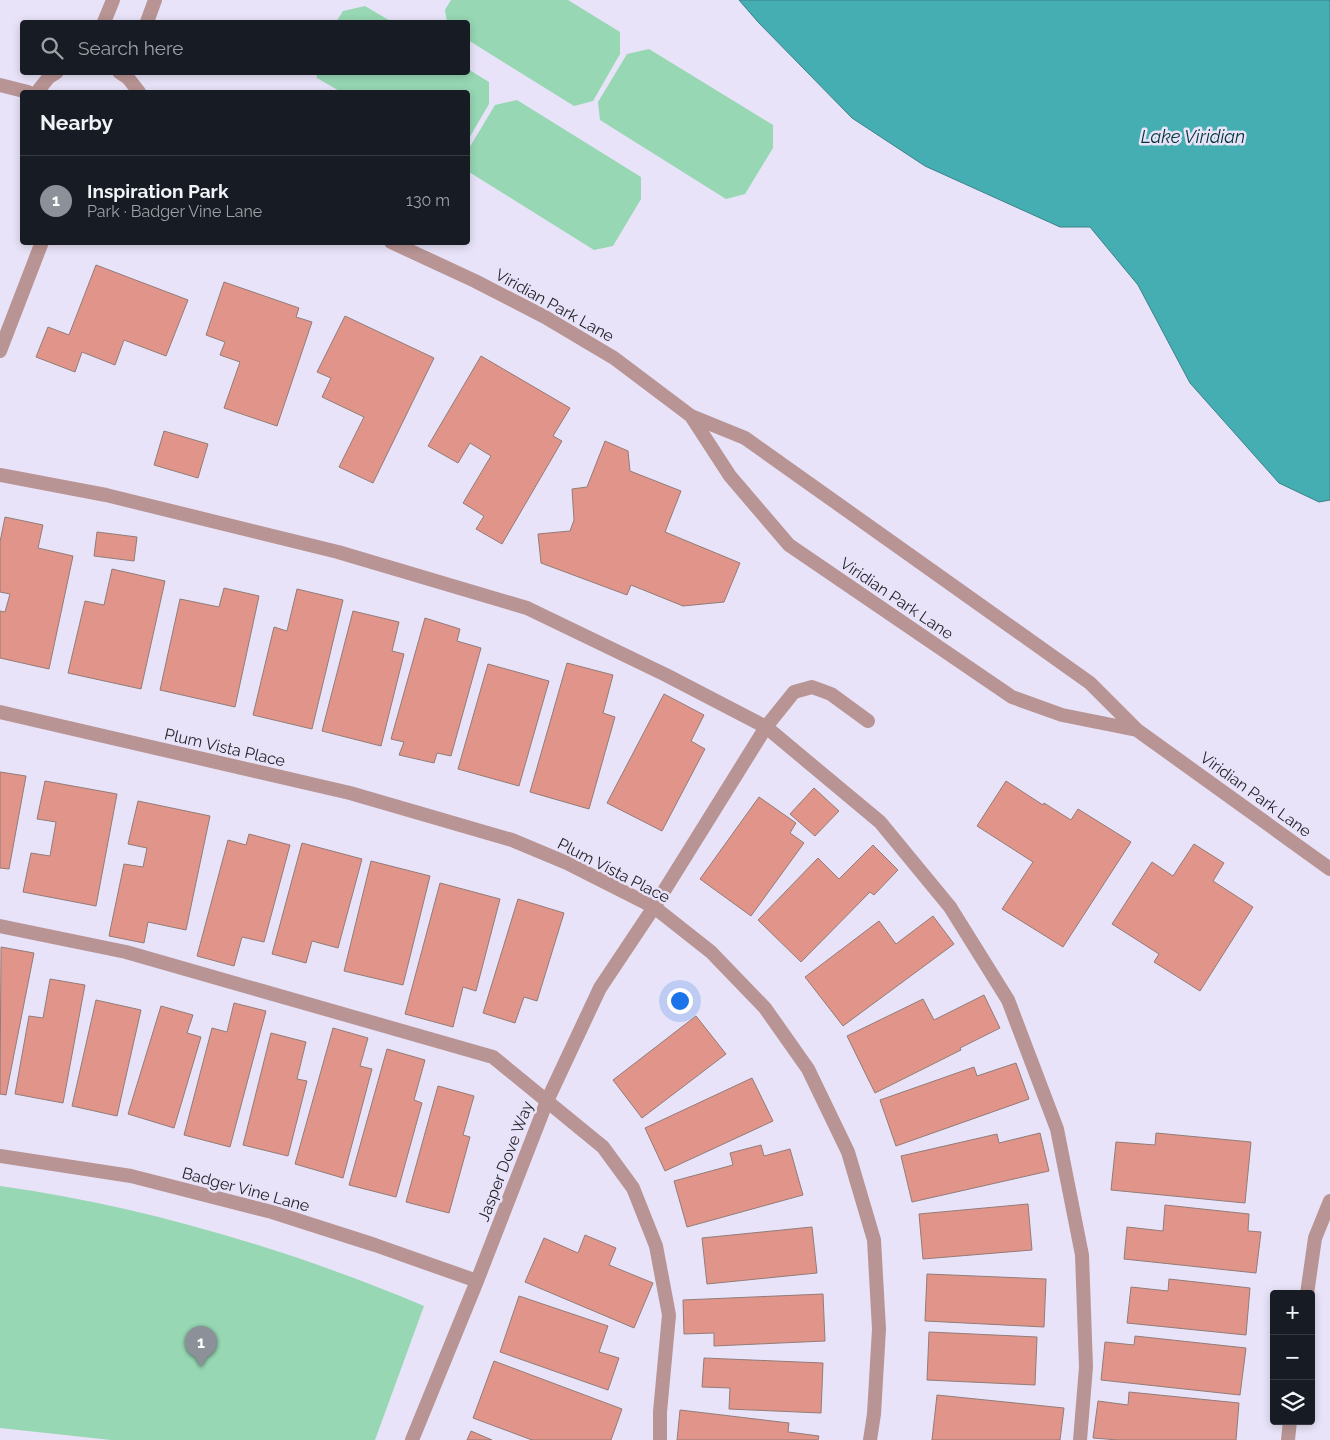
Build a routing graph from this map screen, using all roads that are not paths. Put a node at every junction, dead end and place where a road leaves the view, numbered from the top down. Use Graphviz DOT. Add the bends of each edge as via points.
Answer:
graph roads {
  1 [pos="113,0"];
  2 [pos="155,0"];
  3 [pos="105,20"];
  4 [pos="148,20"];
  5 [pos="52,75"];
  6 [pos="126,75"];
  7 [pos="0,85"];
  8 [pos="20,90"];
  9 [pos="39,90"];
  10 [pos="137,90"];
  11 [pos="41,245"];
  12 [pos="397,245"];
  13 [pos="0,351"];
  14 [pos="692,416"];
  15 [pos="0,475"];
  16 [pos="0,712"];
  17 [pos="868,721"];
  18 [pos="766,727"];
  19 [pos="1137,730"];
  20 [pos="1330,869"];
  21 [pos="654,907"];
  22 [pos="0,926"];
  23 [pos="547,1101"];
  24 [pos="0,1156"];
  25 [pos="1330,1201"];
  26 [pos="476,1281"];
  27 [pos="1308,1290"];
  28 [pos="1290,1425"];
  29 [pos="412,1440"];
  30 [pos="660,1440"];
  31 [pos="870,1440"];
  32 [pos="1080,1440"];
  33 [pos="1288,1440"];
  1 -- 3 [label="street"];
  2 -- 4 [label="street"];
  5 -- 9 [label="street"];
  6 -- 10 [label="street"];
  7 -- 8 [label="street"];
  11 -- 13 [label="street"];
  12 -- 14 [label="street, Viridian Park Lane" via="545,317 614,358"];
  14 -- 19 [label="street, Viridian Park Lane" via="745,438 1090,683"];
  14 -- 19 [label="street, Viridian Park Lane" via="730,476 788,545 1012,697 1062,715"];
  15 -- 18 [label="street" via="106,496 338,552 527,608"];
  16 -- 21 [label="street, Plum Vista Place" via="350,793 512,840 567,863"];
  17 -- 18 [label="street, Jasper Dove Way" via="831,694 812,687 794,692"];
  18 -- 21 [label="street, Jasper Dove Way"];
  18 -- 32 [label="street" via="880,822 950,907 1008,1000 1057,1129 1082,1255 1086,1367"];
  19 -- 20 [label="street, Viridian Park Lane"];
  21 -- 23 [label="street, Jasper Dove Way" via="600,988"];
  21 -- 31 [label="street, Plum Vista Place" via="711,952 765,1008 808,1069 848,1152 874,1240 879,1329"];
  22 -- 23 [label="street" via="126,952 493,1057"];
  23 -- 26 [label="street, Jasper Dove Way"];
  23 -- 30 [label="street" via="603,1148 633,1188 656,1246 669,1316"];
  24 -- 26 [label="street, Badger Vine Lane" via="132,1176 272,1212"];
  25 -- 27 [label="street" via="1316,1238"];
  26 -- 29 [label="street, Jasper Dove Way"];
  28 -- 33 [label="street"];
}
